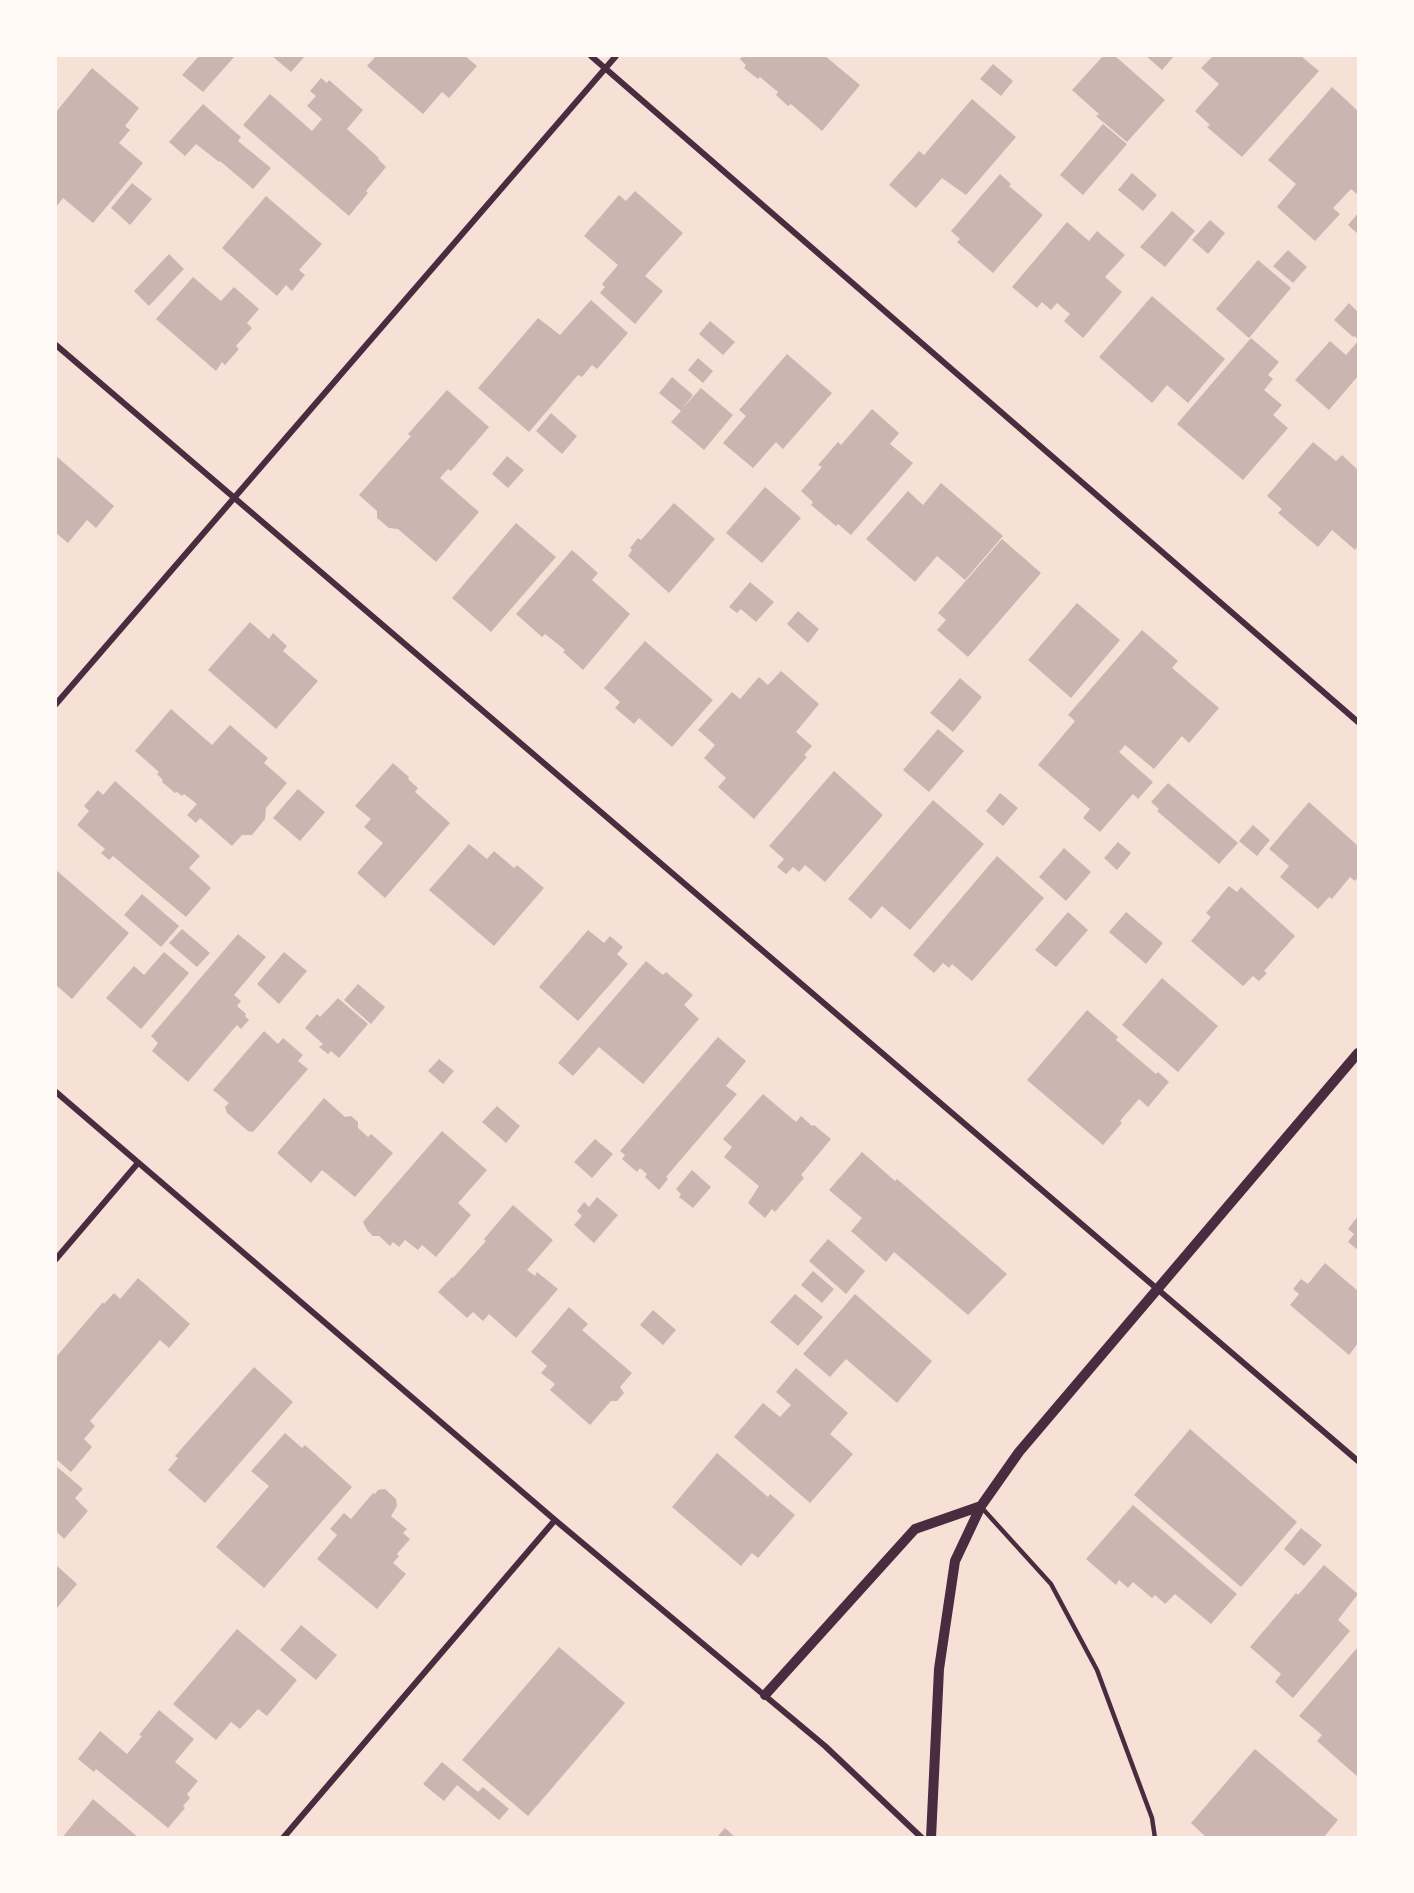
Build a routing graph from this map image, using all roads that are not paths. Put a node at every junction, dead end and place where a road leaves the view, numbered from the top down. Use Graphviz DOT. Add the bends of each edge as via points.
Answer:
graph roads {
  1 [pos="591,56"];
  2 [pos="616,56"];
  3 [pos="606,68"];
  4 [pos="56,345"];
  5 [pos="235,498"];
  6 [pos="56,704"];
  7 [pos="1359,723"];
  8 [pos="1359,1053"];
  9 [pos="56,1092"];
  10 [pos="138,1163"];
  11 [pos="56,1259"];
  12 [pos="1157,1287"];
  13 [pos="1359,1461"];
  14 [pos="981,1506"];
  15 [pos="555,1520"];
  16 [pos="765,1695"];
  17 [pos="283,1838"];
  18 [pos="922,1838"];
  19 [pos="931,1838"];
  20 [pos="1155,1838"];
  1 -- 3 [label="street"];
  2 -- 3 [label="street"];
  3 -- 5 [label="street"];
  3 -- 7 [label="street"];
  4 -- 5 [label="street"];
  5 -- 6 [label="street"];
  5 -- 12 [label="street"];
  8 -- 12 [label="street"];
  9 -- 10 [label="street"];
  10 -- 11 [label="street"];
  10 -- 15 [label="street"];
  12 -- 13 [label="street"];
  12 -- 14 [label="street" via="1019,1452"];
  14 -- 16 [label="street" via="915,1529"];
  14 -- 19 [label="street" via="953,1571 939,1669"];
  14 -- 20 [label="lane" via="1051,1584 1097,1670 1152,1818"];
  15 -- 16 [label="street"];
  15 -- 17 [label="street"];
  16 -- 18 [label="street"];
}
